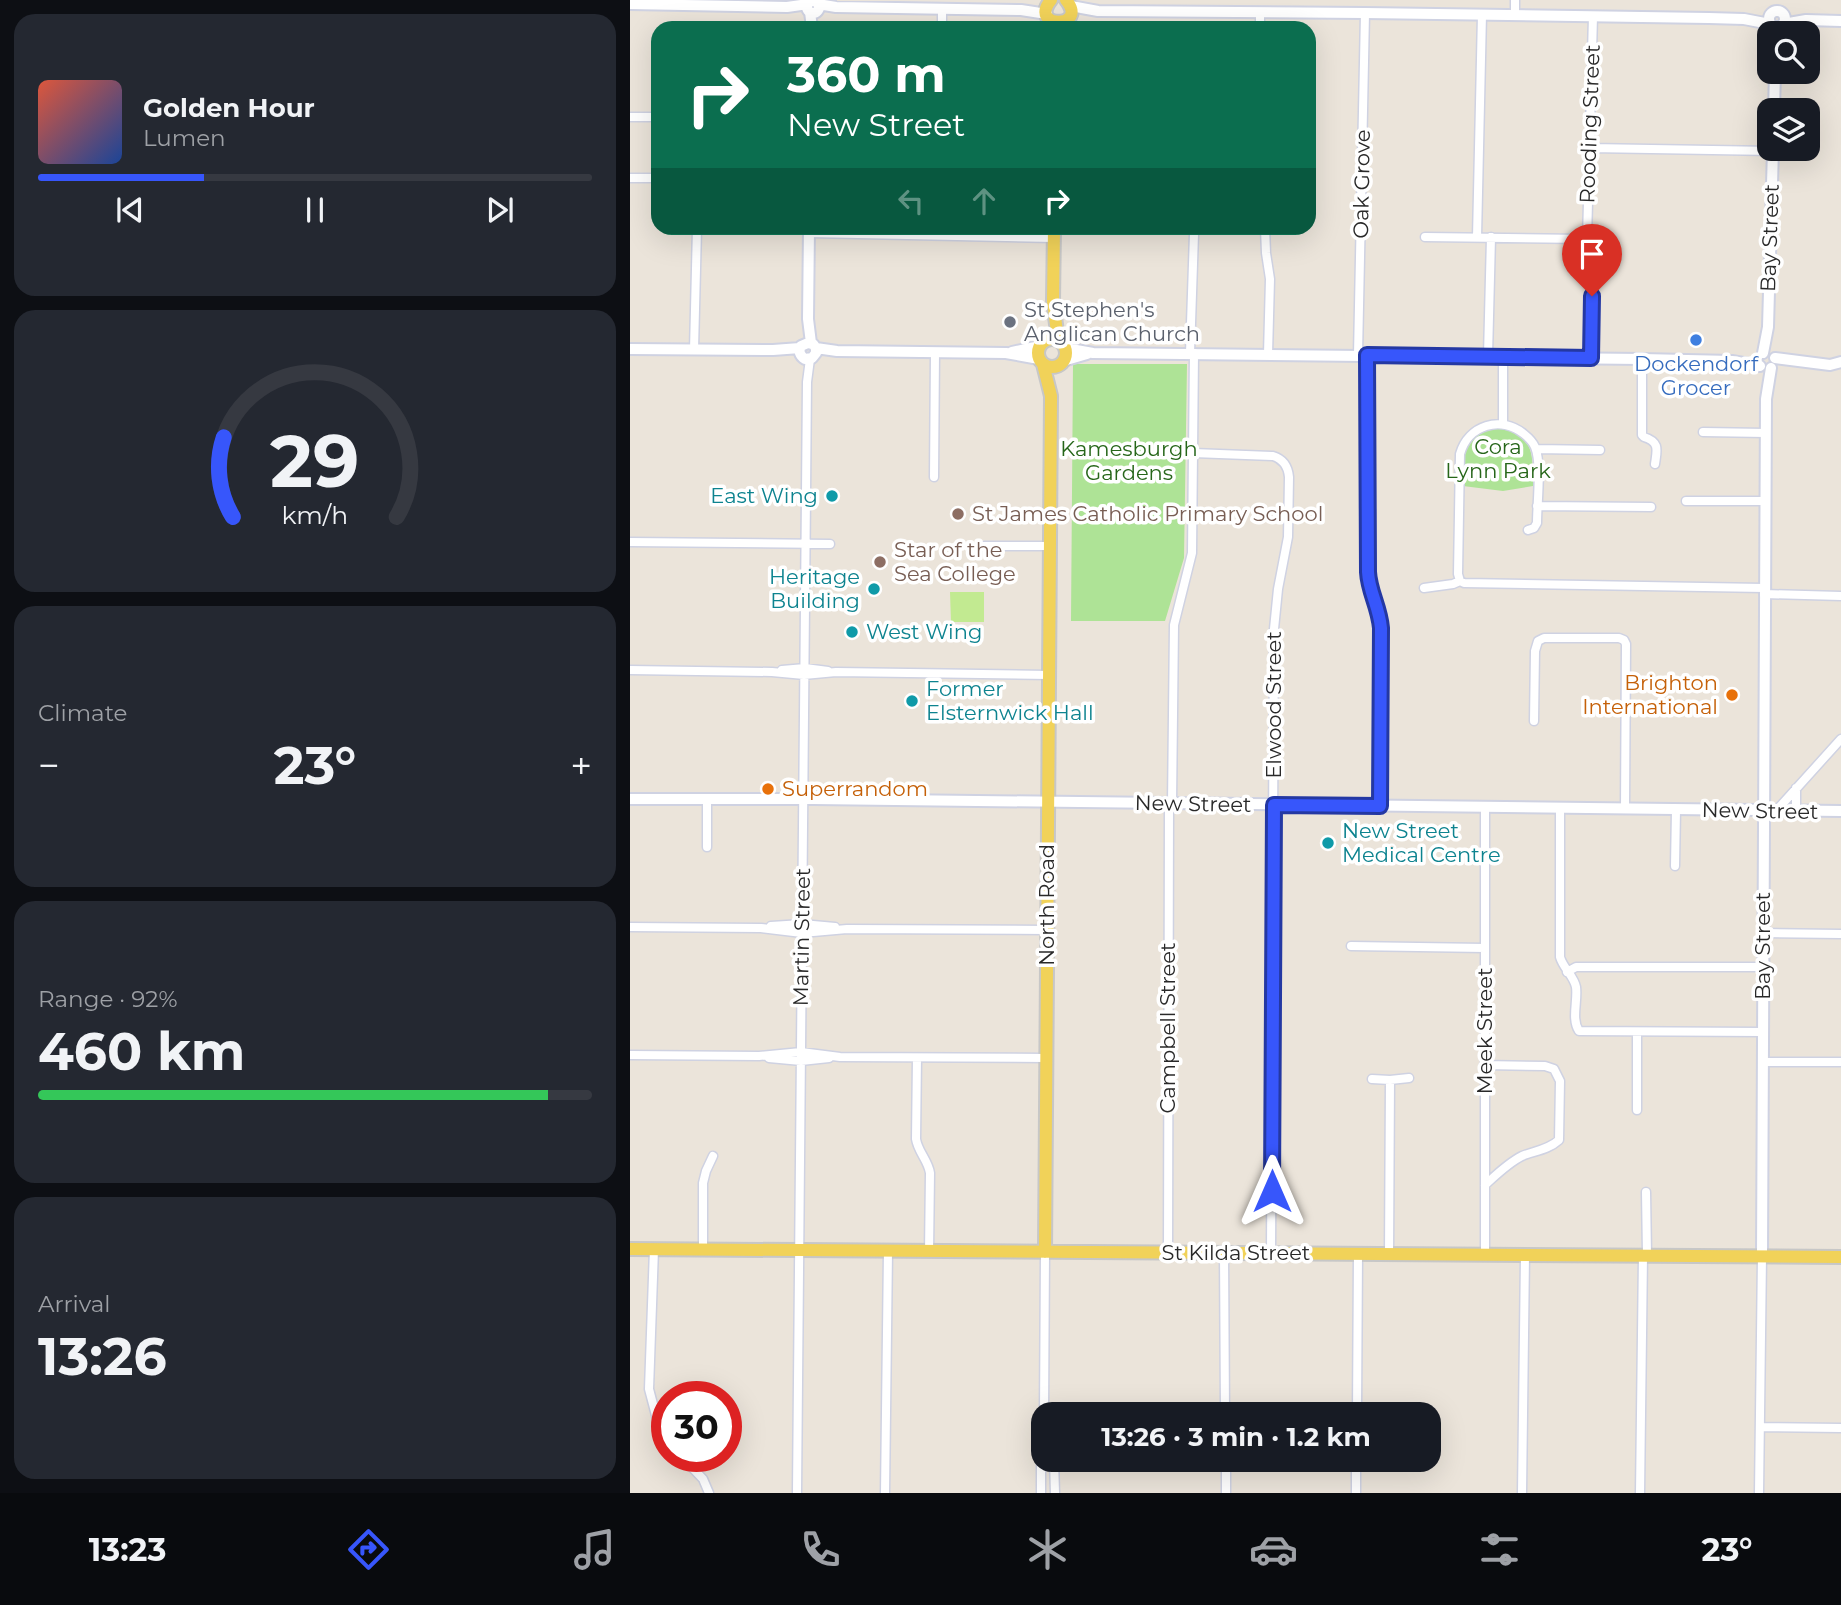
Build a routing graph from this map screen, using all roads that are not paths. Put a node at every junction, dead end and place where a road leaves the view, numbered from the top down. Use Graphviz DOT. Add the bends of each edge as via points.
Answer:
graph roads {
  1 [pos="1515,0"];
  2 [pos="630,4"];
  3 [pos="813,6"];
  4 [pos="943,9"];
  5 [pos="1050,10"];
  6 [pos="1068,10"];
  7 [pos="1260,12"];
  8 [pos="1364,12"];
  9 [pos="1482,14"];
  10 [pos="1515,15"];
  11 [pos="1593,16"];
  12 [pos="1776,18"];
  13 [pos="942,21"];
  14 [pos="1260,21"];
  15 [pos="1841,21"];
  16 [pos="630,117"];
  17 [pos="651,117"];
  18 [pos="1590,148"];
  19 [pos="1757,150"];
  20 [pos="1773,161"];
  21 [pos="630,178"];
  22 [pos="651,178"];
  23 [pos="697,235"];
  24 [pos="809,235"];
  25 [pos="1054,235"];
  26 [pos="1194,235"];
  27 [pos="1265,235"];
  28 [pos="1425,237"];
  29 [pos="1478,237"];
  30 [pos="1490,237"];
  31 [pos="1587,239"];
  32 [pos="630,349"];
  33 [pos="694,350"];
  34 [pos="807,351"];
  35 [pos="935,352"];
  36 [pos="1052,353"];
  37 [pos="1192,354"];
  38 [pos="1268,354"];
  39 [pos="1363,355"];
  40 [pos="1496,357"];
  41 [pos="1591,358"];
  42 [pos="1642,359"];
  43 [pos="1841,360"];
  44 [pos="1767,361"];
  45 [pos="1500,424"];
  46 [pos="1703,432"];
  47 [pos="1766,433"];
  48 [pos="1536,449"];
  49 [pos="1600,450"];
  50 [pos="1193,453"];
  51 [pos="1656,464"];
  52 [pos="934,477"];
  53 [pos="1686,501"];
  54 [pos="1765,501"];
  55 [pos="1537,506"];
  56 [pos="1651,507"];
  57 [pos="1528,530"];
  58 [pos="630,542"];
  59 [pos="806,544"];
  60 [pos="830,544"];
  61 [pos="984,546"];
  62 [pos="1050,546"];
  63 [pos="1460,581"];
  64 [pos="1424,588"];
  65 [pos="1764,591"];
  66 [pos="1841,596"];
  67 [pos="630,670"];
  68 [pos="805,672"];
  69 [pos="1049,675"];
  70 [pos="1534,721"];
  71 [pos="1841,739"];
  72 [pos="1796,788"];
  73 [pos="630,799"];
  74 [pos="707,799"];
  75 [pos="804,800"];
  76 [pos="1047,802"];
  77 [pos="1170,804"];
  78 [pos="1274,805"];
  79 [pos="1380,806"];
  80 [pos="1485,808"];
  81 [pos="1560,809"];
  82 [pos="1625,809"];
  83 [pos="1676,810"];
  84 [pos="1763,811"];
  85 [pos="1776,811"];
  86 [pos="1796,811"];
  87 [pos="1841,811"];
  88 [pos="707,847"];
  89 [pos="1675,866"];
  90 [pos="630,927"];
  91 [pos="802,928"];
  92 [pos="1046,930"];
  93 [pos="1763,933"];
  94 [pos="1841,934"];
  95 [pos="1351,946"];
  96 [pos="1485,948"];
  97 [pos="1763,967"];
  98 [pos="1567,972"];
  99 [pos="1637,1032"];
  100 [pos="1763,1032"];
  101 [pos="630,1055"];
  102 [pos="801,1056"];
  103 [pos="917,1058"];
  104 [pos="1046,1058"];
  105 [pos="1763,1062"];
  106 [pos="1841,1062"];
  107 [pos="1484,1065"];
  108 [pos="1409,1078"];
  109 [pos="1372,1079"];
  110 [pos="1390,1080"];
  111 [pos="1637,1110"];
  112 [pos="713,1156"];
  113 [pos="1485,1185"];
  114 [pos="1646,1192"];
  115 [pos="630,1249"];
  116 [pos="654,1250"];
  117 [pos="703,1250"];
  118 [pos="799,1251"];
  119 [pos="888,1251"];
  120 [pos="929,1252"];
  121 [pos="1045,1252"];
  122 [pos="1168,1252"];
  123 [pos="1224,1253"];
  124 [pos="1272,1253"];
  125 [pos="1358,1253"];
  126 [pos="1389,1254"];
  127 [pos="1485,1254"];
  128 [pos="1525,1255"];
  129 [pos="1645,1255"];
  130 [pos="1762,1256"];
  131 [pos="1841,1257"];
  132 [pos="651,1398"];
  133 [pos="1044,1402"];
  134 [pos="1225,1402"];
  135 [pos="1357,1402"];
  136 [pos="1760,1427"];
  137 [pos="1841,1428"];
  138 [pos="696,1472"];
  139 [pos="1042,1472"];
  140 [pos="1054,1472"];
  141 [pos="1226,1472"];
  142 [pos="1356,1472"];
  143 [pos="709,1493"];
  144 [pos="797,1493"];
  145 [pos="885,1493"];
  146 [pos="1041,1493"];
  147 [pos="1055,1493"];
  148 [pos="1226,1493"];
  149 [pos="1356,1493"];
  150 [pos="1522,1493"];
  151 [pos="1640,1493"];
  152 [pos="1759,1493"];
  1 -- 10 [label="street"];
  2 -- 3 [label="street"];
  3 -- 4 [label="street"];
  4 -- 5 [label="street"];
  4 -- 13 [label="street"];
  6 -- 7 [label="street"];
  7 -- 8 [label="street"];
  7 -- 14 [label="street"];
  8 -- 9 [label="street"];
  8 -- 39 [label="street, Oak Grove"];
  9 -- 10 [label="street"];
  9 -- 29 [label="street"];
  10 -- 11 [label="street"];
  11 -- 12 [label="street"];
  11 -- 18 [label="street, Rooding Street"];
  12 -- 15 [label="street"];
  16 -- 17 [label="street"];
  18 -- 19 [label="street"];
  18 -- 31 [label="street, Rooding Street"];
  20 -- 44 [label="street, Bay Street"];
  21 -- 22 [label="street"];
  23 -- 33 [label="street"];
  24 -- 34 [label="street, Martin Street"];
  25 -- 36 [label="main road, North Road"];
  26 -- 37 [label="street, Campbell Street"];
  27 -- 38 [label="street" via="1270,279"];
  28 -- 29 [label="street"];
  29 -- 30 [label="street"];
  30 -- 31 [label="street"];
  30 -- 40 [label="street"];
  31 -- 41 [label="street, Rooding Street" via="1593,270"];
  32 -- 33 [label="street"];
  33 -- 34 [label="street"];
  34 -- 35 [label="street"];
  34 -- 59 [label="street, Martin Street"];
  35 -- 36 [label="street"];
  35 -- 52 [label="street"];
  36 -- 37 [label="street"];
  36 -- 62 [label="main road, North Road"];
  37 -- 38 [label="street"];
  37 -- 50 [label="street, Campbell Street"];
  38 -- 39 [label="street"];
  39 -- 40 [label="street"];
  39 -- 79 [label="street, Oak Grove" via="1368,572 1381,628"];
  40 -- 41 [label="street"];
  40 -- 45 [label="street"];
  41 -- 42 [label="street"];
  42 -- 44 [label="street"];
  42 -- 51 [label="street" via="1642,435 1655,444"];
  43 -- 44 [label="street"];
  44 -- 47 [label="street, Bay Street"];
  45 -- 48 [label="street" via="1522,432"];
  45 -- 63 [label="street" via="1484,426 1461,447"];
  46 -- 47 [label="street"];
  47 -- 54 [label="street, Bay Street"];
  48 -- 49 [label="street"];
  48 -- 55 [label="street"];
  50 -- 77 [label="street, Campbell Street" via="1192,553 1174,625"];
  50 -- 78 [label="street, Elwood Street" via="1273,456 1288,470 1288,537 1274,629"];
  53 -- 54 [label="street"];
  54 -- 65 [label="street, Bay Street"];
  55 -- 56 [label="street"];
  55 -- 57 [label="street" via="1537,523"];
  58 -- 59 [label="street"];
  59 -- 60 [label="street"];
  59 -- 68 [label="street, Martin Street"];
  61 -- 62 [label="street"];
  62 -- 69 [label="main road, North Road"];
  63 -- 64 [label="street"];
  63 -- 65 [label="street"];
  65 -- 66 [label="street"];
  65 -- 84 [label="street, Bay Street"];
  67 -- 68 [label="street"];
  68 -- 69 [label="street"];
  68 -- 75 [label="street, Martin Street"];
  69 -- 76 [label="main road, North Road"];
  70 -- 82 [label="street" via="1535,651 1540,639 1624,640"];
  71 -- 72 [label="street"];
  72 -- 85 [label="street"];
  72 -- 86 [label="street"];
  73 -- 74 [label="street, New Street"];
  74 -- 75 [label="street, New Street"];
  74 -- 88 [label="street"];
  75 -- 76 [label="street, New Street"];
  75 -- 91 [label="street, Martin Street"];
  76 -- 77 [label="street, New Street"];
  76 -- 92 [label="main road, North Road"];
  77 -- 78 [label="street, New Street"];
  77 -- 122 [label="street, Campbell Street"];
  78 -- 79 [label="street, New Street"];
  78 -- 124 [label="street, Elwood Street"];
  79 -- 80 [label="street, New Street"];
  80 -- 81 [label="street, New Street"];
  80 -- 96 [label="street, Meek Street"];
  81 -- 82 [label="street, New Street"];
  81 -- 98 [label="street" via="1560,957"];
  82 -- 83 [label="street, New Street"];
  83 -- 84 [label="street, New Street"];
  83 -- 89 [label="street"];
  84 -- 85 [label="street, New Street"];
  84 -- 93 [label="street, Bay Street"];
  85 -- 86 [label="street, New Street"];
  86 -- 87 [label="street, New Street"];
  90 -- 91 [label="street"];
  91 -- 92 [label="street"];
  91 -- 102 [label="street, Martin Street"];
  92 -- 104 [label="main road, North Road"];
  93 -- 94 [label="street"];
  93 -- 97 [label="street, Bay Street"];
  95 -- 96 [label="street"];
  96 -- 107 [label="street, Meek Street"];
  97 -- 98 [label="street" via="1576,967"];
  97 -- 100 [label="street, Bay Street"];
  98 -- 99 [label="street" via="1576,988 1575,1024 1579,1031"];
  99 -- 100 [label="street"];
  99 -- 111 [label="street"];
  100 -- 105 [label="street, Bay Street"];
  101 -- 102 [label="street"];
  102 -- 103 [label="street"];
  102 -- 118 [label="street, Martin Street"];
  103 -- 104 [label="street"];
  103 -- 120 [label="street" via="916,1139 930,1173"];
  104 -- 121 [label="main road, North Road"];
  105 -- 106 [label="street"];
  105 -- 130 [label="street, Bay Street"];
  107 -- 113 [label="street, Meek Street"];
  107 -- 113 [label="street" via="1545,1066 1554,1069 1560,1081 1559,1140 1521,1156"];
  108 -- 110 [label="street"];
  109 -- 110 [label="street"];
  110 -- 126 [label="street"];
  112 -- 117 [label="street" via="703,1183"];
  113 -- 127 [label="street, Meek Street"];
  114 -- 129 [label="street"];
  115 -- 116 [label="main road, St Kilda Street"];
  116 -- 117 [label="main road, St Kilda Street"];
  116 -- 132 [label="street"];
  117 -- 118 [label="main road, St Kilda Street"];
  118 -- 119 [label="main road, St Kilda Street"];
  118 -- 144 [label="street, Martin Street"];
  119 -- 120 [label="main road, St Kilda Street"];
  119 -- 145 [label="street"];
  120 -- 121 [label="main road, St Kilda Street"];
  121 -- 122 [label="main road, St Kilda Street"];
  121 -- 133 [label="street, North Road"];
  122 -- 123 [label="main road, St Kilda Street"];
  123 -- 124 [label="main road, St Kilda Street"];
  123 -- 134 [label="street"];
  124 -- 125 [label="main road, St Kilda Street"];
  125 -- 126 [label="main road, St Kilda Street"];
  125 -- 135 [label="street"];
  126 -- 127 [label="main road, St Kilda Street"];
  127 -- 128 [label="main road, St Kilda Street"];
  128 -- 129 [label="main road, St Kilda Street"];
  128 -- 150 [label="street"];
  129 -- 130 [label="main road, St Kilda Street"];
  129 -- 151 [label="street"];
  130 -- 131 [label="main road, St Kilda Street"];
  130 -- 136 [label="street, Bay Street"];
  136 -- 137 [label="street"];
  136 -- 152 [label="street, Bay Street"];
  138 -- 143 [label="street"];
  139 -- 146 [label="street"];
  140 -- 147 [label="street"];
  141 -- 148 [label="street"];
  142 -- 149 [label="street"];
}
